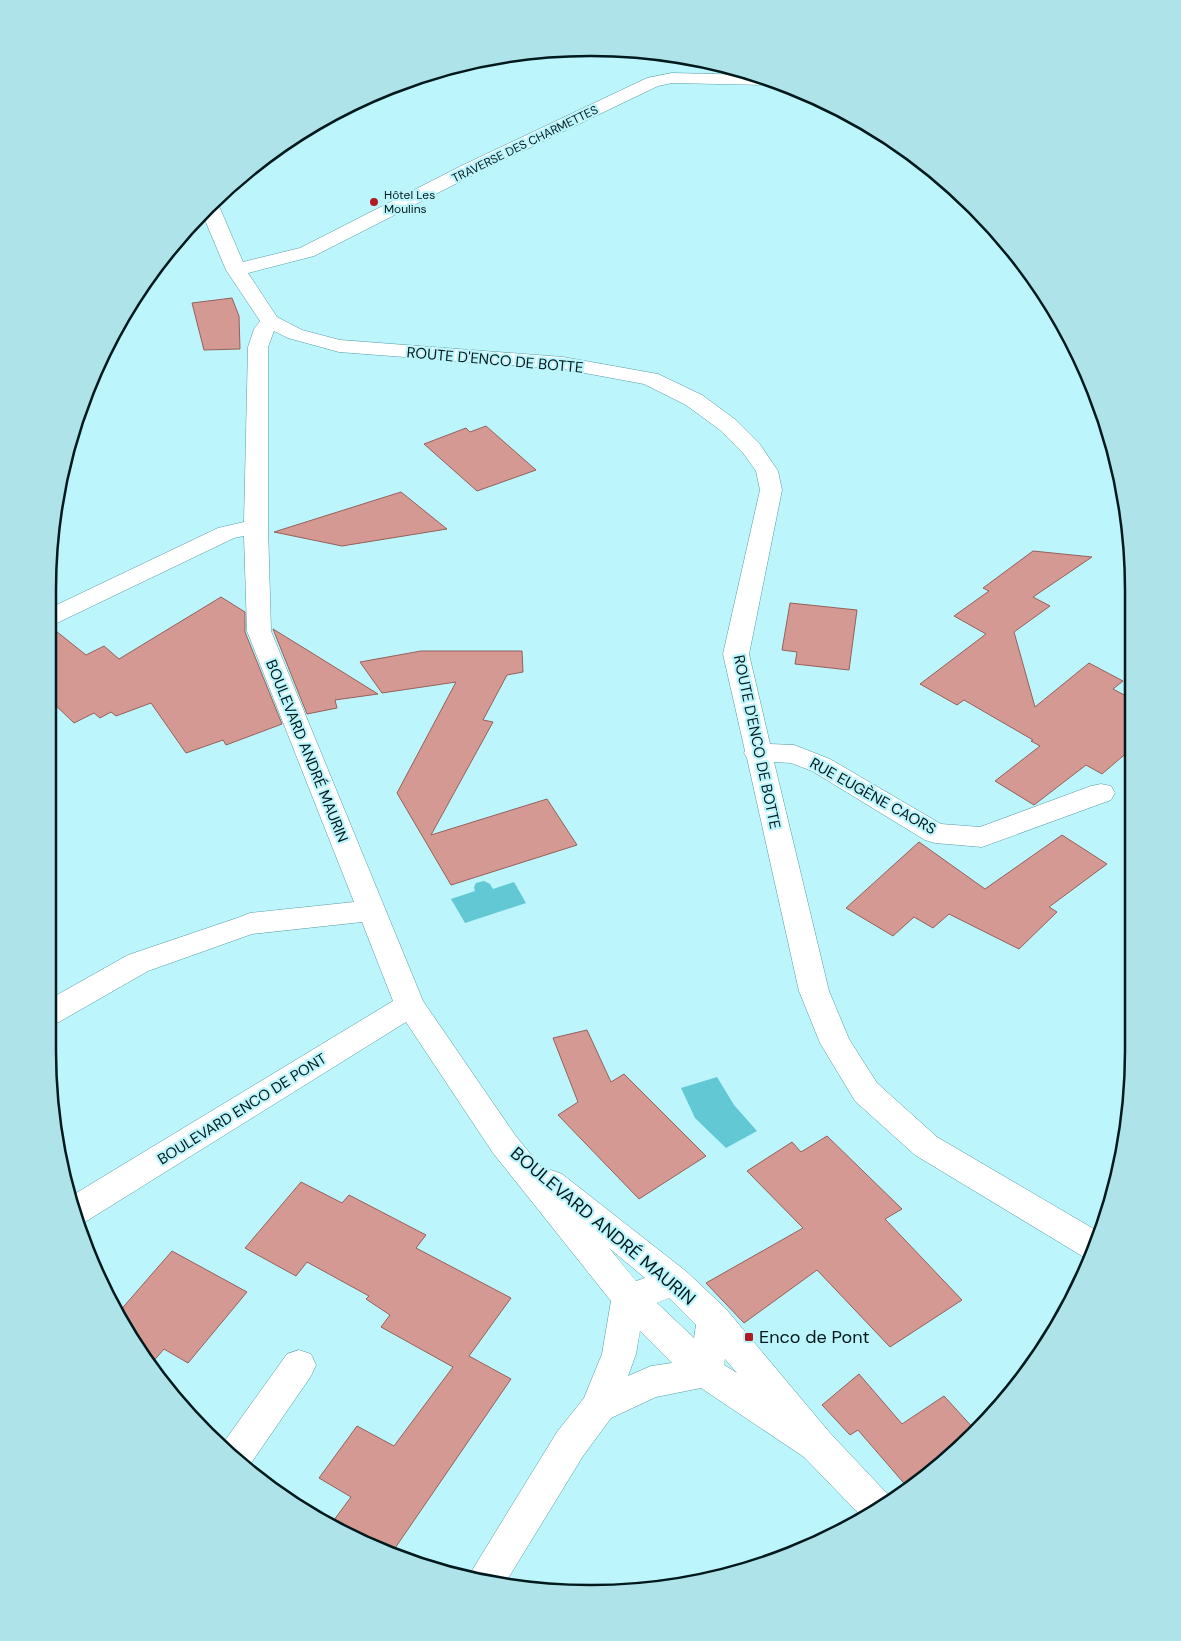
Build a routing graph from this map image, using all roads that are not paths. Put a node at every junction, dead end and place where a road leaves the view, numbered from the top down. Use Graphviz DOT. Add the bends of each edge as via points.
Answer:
graph roads {
  1 [pos="746,80"];
  2 [pos="212,214"];
  3 [pos="236,270"];
  4 [pos="270,321"];
  5 [pos="256,526"];
  6 [pos="56,614"];
  7 [pos="757,753"];
  8 [pos="1101,793"];
  9 [pos="372,911"];
  10 [pos="410,1005"];
  11 [pos="56,1010"];
  12 [pos="504,1144"];
  13 [pos="80,1208"];
  14 [pos="1088,1243"];
  15 [pos="676,1282"];
  16 [pos="630,1298"];
  17 [pos="714,1320"];
  18 [pos="300,1365"];
  19 [pos="705,1372"];
  20 [pos="598,1407"];
  21 [pos="817,1445"];
  22 [pos="237,1451"];
  23 [pos="874,1503"];
  24 [pos="489,1575"];
  1 -- 3 [label="street, TRAVERSE DES CHARMETTES" via="672,78 653,82 470,169 307,252"];
  2 -- 3 [label="street, ROUTE D'ENCO DE BOTTE"];
  3 -- 4 [label="street, ROUTE D'ENCO DE BOTTE"];
  4 -- 5 [label="street, BOULEVARD ANDRÉ MAURIN" via="258,347"];
  4 -- 7 [label="street, ROUTE D'ENCO DE BOTTE" via="295,334 339,346 563,363 650,379 694,400 728,425 751,448 767,471 771,490 736,654"];
  5 -- 6 [label="street" via="226,533"];
  5 -- 9 [label="street, BOULEVARD ANDRÉ MAURIN" via="259,631"];
  7 -- 8 [label="street, RUE EUGÈNE CAORS" via="794,754 821,765 936,833 982,837"];
  7 -- 14 [label="street, ROUTE D'ENCO DE BOTTE" via="814,991 835,1044 866,1092 926,1146"];
  9 -- 10 [label="street, BOULEVARD ANDRÉ MAURIN"];
  9 -- 11 [label="street" via="250,924 138,964"];
  10 -- 12 [label="street, BOULEVARD ANDRÉ MAURIN"];
  10 -- 13 [label="street, BOULEVARD ENCO DE PONT"];
  12 -- 15 [label="street, BOULEVARD ANDRÉ MAURIN"];
  12 -- 16 [label="street, BOULEVARD ANDRÉ MAURIN"];
  15 -- 16 [label="street"];
  15 -- 17 [label="street, BOULEVARD ANDRÉ MAURIN"];
  16 -- 19 [label="street, BOULEVARD ANDRÉ MAURIN"];
  16 -- 20 [label="street" via="619,1354"];
  17 -- 19 [label="street"];
  17 -- 21 [label="street, BOULEVARD ANDRÉ MAURIN"];
  18 -- 22 [label="street"];
  19 -- 20 [label="street" via="650,1382"];
  19 -- 21 [label="street, BOULEVARD ANDRÉ MAURIN"];
  20 -- 24 [label="street" via="570,1444"];
  21 -- 23 [label="street, BOULEVARD ANDRÉ MAURIN"];
}
